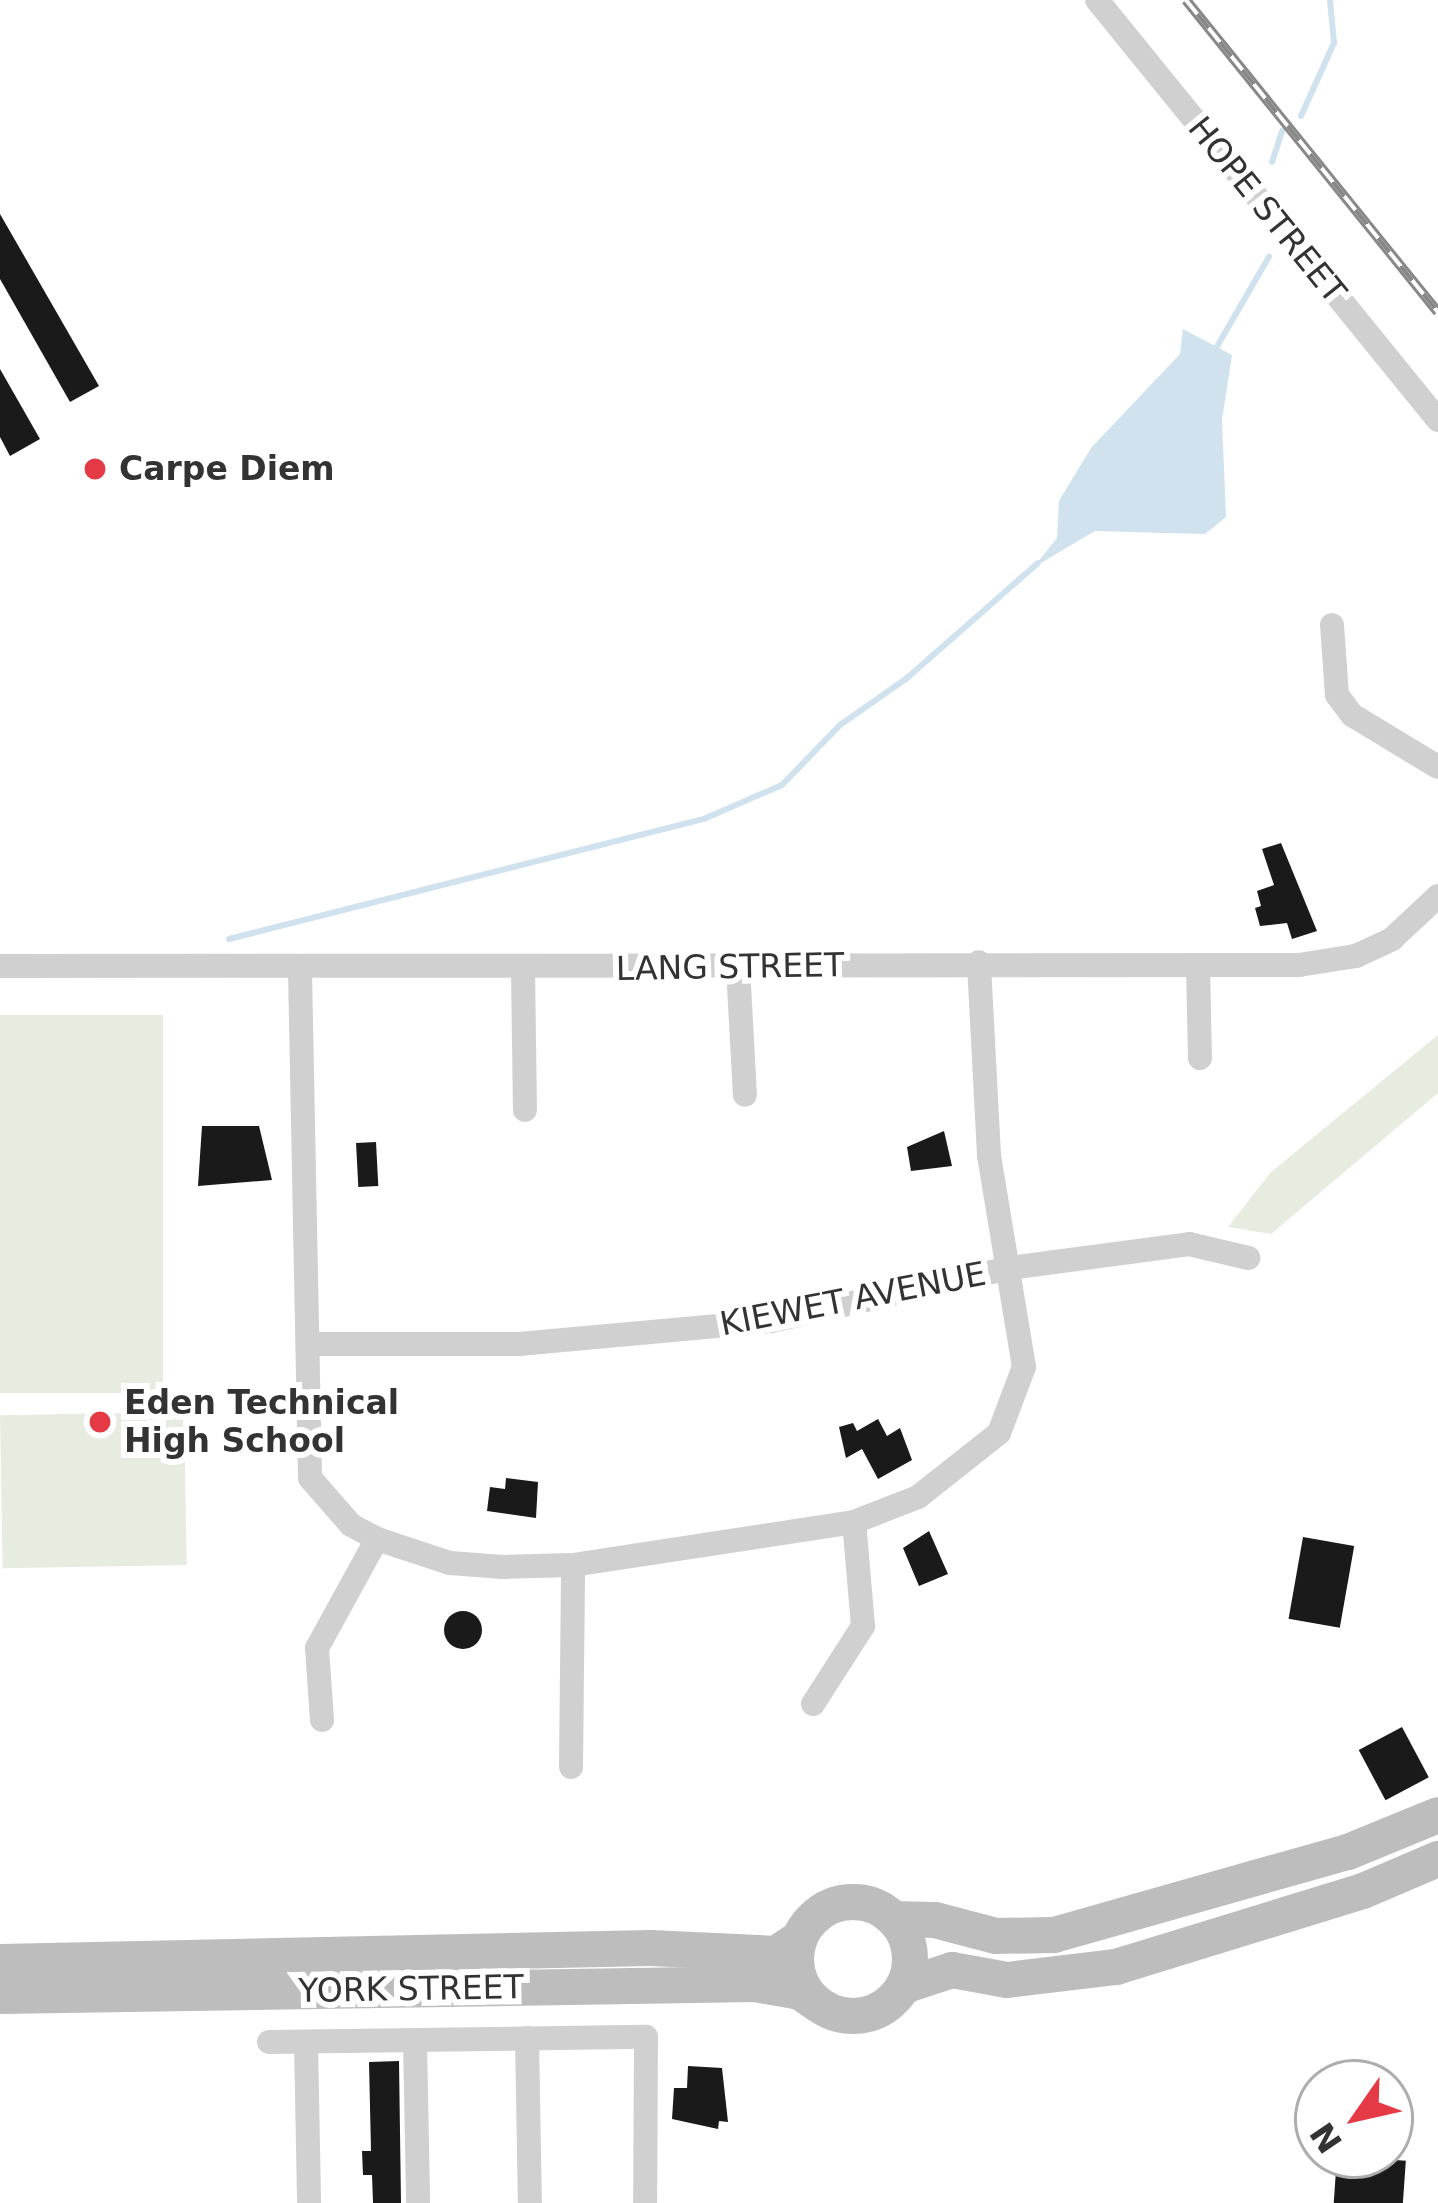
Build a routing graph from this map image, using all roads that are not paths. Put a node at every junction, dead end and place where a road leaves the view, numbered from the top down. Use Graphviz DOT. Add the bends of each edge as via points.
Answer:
graph roads {
  1 [pos="1097,0"];
  2 [pos="1438,420"];
  3 [pos="1332,625"];
  4 [pos="1438,767"];
  5 [pos="1438,896"];
  6 [pos="979,962"];
  7 [pos="1198,965"];
  8 [pos="0,966"];
  9 [pos="738,968"];
  10 [pos="300,970"];
  11 [pos="523,970"];
  12 [pos="1200,1058"];
  13 [pos="745,1095"];
  14 [pos="525,1109"];
  15 [pos="1248,1258"];
  16 [pos="1010,1268"];
  17 [pos="310,1344"];
  18 [pos="854,1522"];
  19 [pos="377,1539"];
  20 [pos="573,1565"];
  21 [pos="813,1704"];
  22 [pos="322,1720"];
  23 [pos="571,1767"];
  24 [pos="1438,1815"];
  25 [pos="1438,1859"];
  26 [pos="894,1919"];
  27 [pos="800,1938"];
  28 [pos="0,1962"];
  29 [pos="904,1986"];
  30 [pos="0,1996"];
  31 [pos="817,2003"];
  32 [pos="527,2038"];
  33 [pos="416,2040"];
  34 [pos="269,2042"];
  35 [pos="306,2042"];
  36 [pos="308,2203"];
  37 [pos="418,2203"];
  38 [pos="530,2203"];
  39 [pos="645,2203"];
  1 -- 2 [label="street, HOPE STREET"];
  3 -- 4 [label="street" via="1330,672 1344,705"];
  5 -- 7 [label="street, LANG STREET" via="1417,921 1356,956"];
  6 -- 7 [label="street, LANG STREET"];
  6 -- 9 [label="street, LANG STREET"];
  6 -- 16 [label="street" via="987,1131"];
  7 -- 12 [label="street"];
  8 -- 10 [label="street, LANG STREET"];
  9 -- 11 [label="street, LANG STREET"];
  9 -- 13 [label="street"];
  10 -- 11 [label="street, LANG STREET"];
  10 -- 17 [label="street"];
  11 -- 14 [label="street"];
  15 -- 16 [label="street, KIEWET AVENUE" via="1189,1244"];
  16 -- 17 [label="street, KIEWET AVENUE" via="771,1321 519,1344"];
  16 -- 18 [label="street" via="1024,1367 999,1432 918,1497"];
  17 -- 19 [label="street" via="310,1478 351,1525"];
  18 -- 20 [label="street"];
  18 -- 21 [label="street" via="863,1626"];
  19 -- 20 [label="street" via="450,1563"];
  19 -- 22 [label="street" via="316,1648"];
  20 -- 23 [label="street"];
  24 -- 26 [label="main road, YORK STREET" via="1348,1852 1054,1935 996,1936"];
  25 -- 29 [label="main road, YORK STREET" via="1363,1891 1116,1967 1007,1980 952,1970"];
  26 -- 27 [label="main road, YORK STREET" via="866,1903 841,1903 816,1915"];
  26 -- 29 [label="main road" via="910,1951"];
  27 -- 28 [label="main road, YORK STREET" via="776,1954 651,1948"];
  27 -- 31 [label="main road" via="798,1973"];
  29 -- 31 [label="main road, YORK STREET" via="869,2014 844,2015"];
  30 -- 31 [label="main road, YORK STREET" via="755,1984"];
  32 -- 33 [label="street"];
  32 -- 38 [label="street"];
  32 -- 39 [label="street" via="646,2037"];
  33 -- 35 [label="street"];
  33 -- 37 [label="street"];
  34 -- 35 [label="street"];
  35 -- 36 [label="street"];
}
